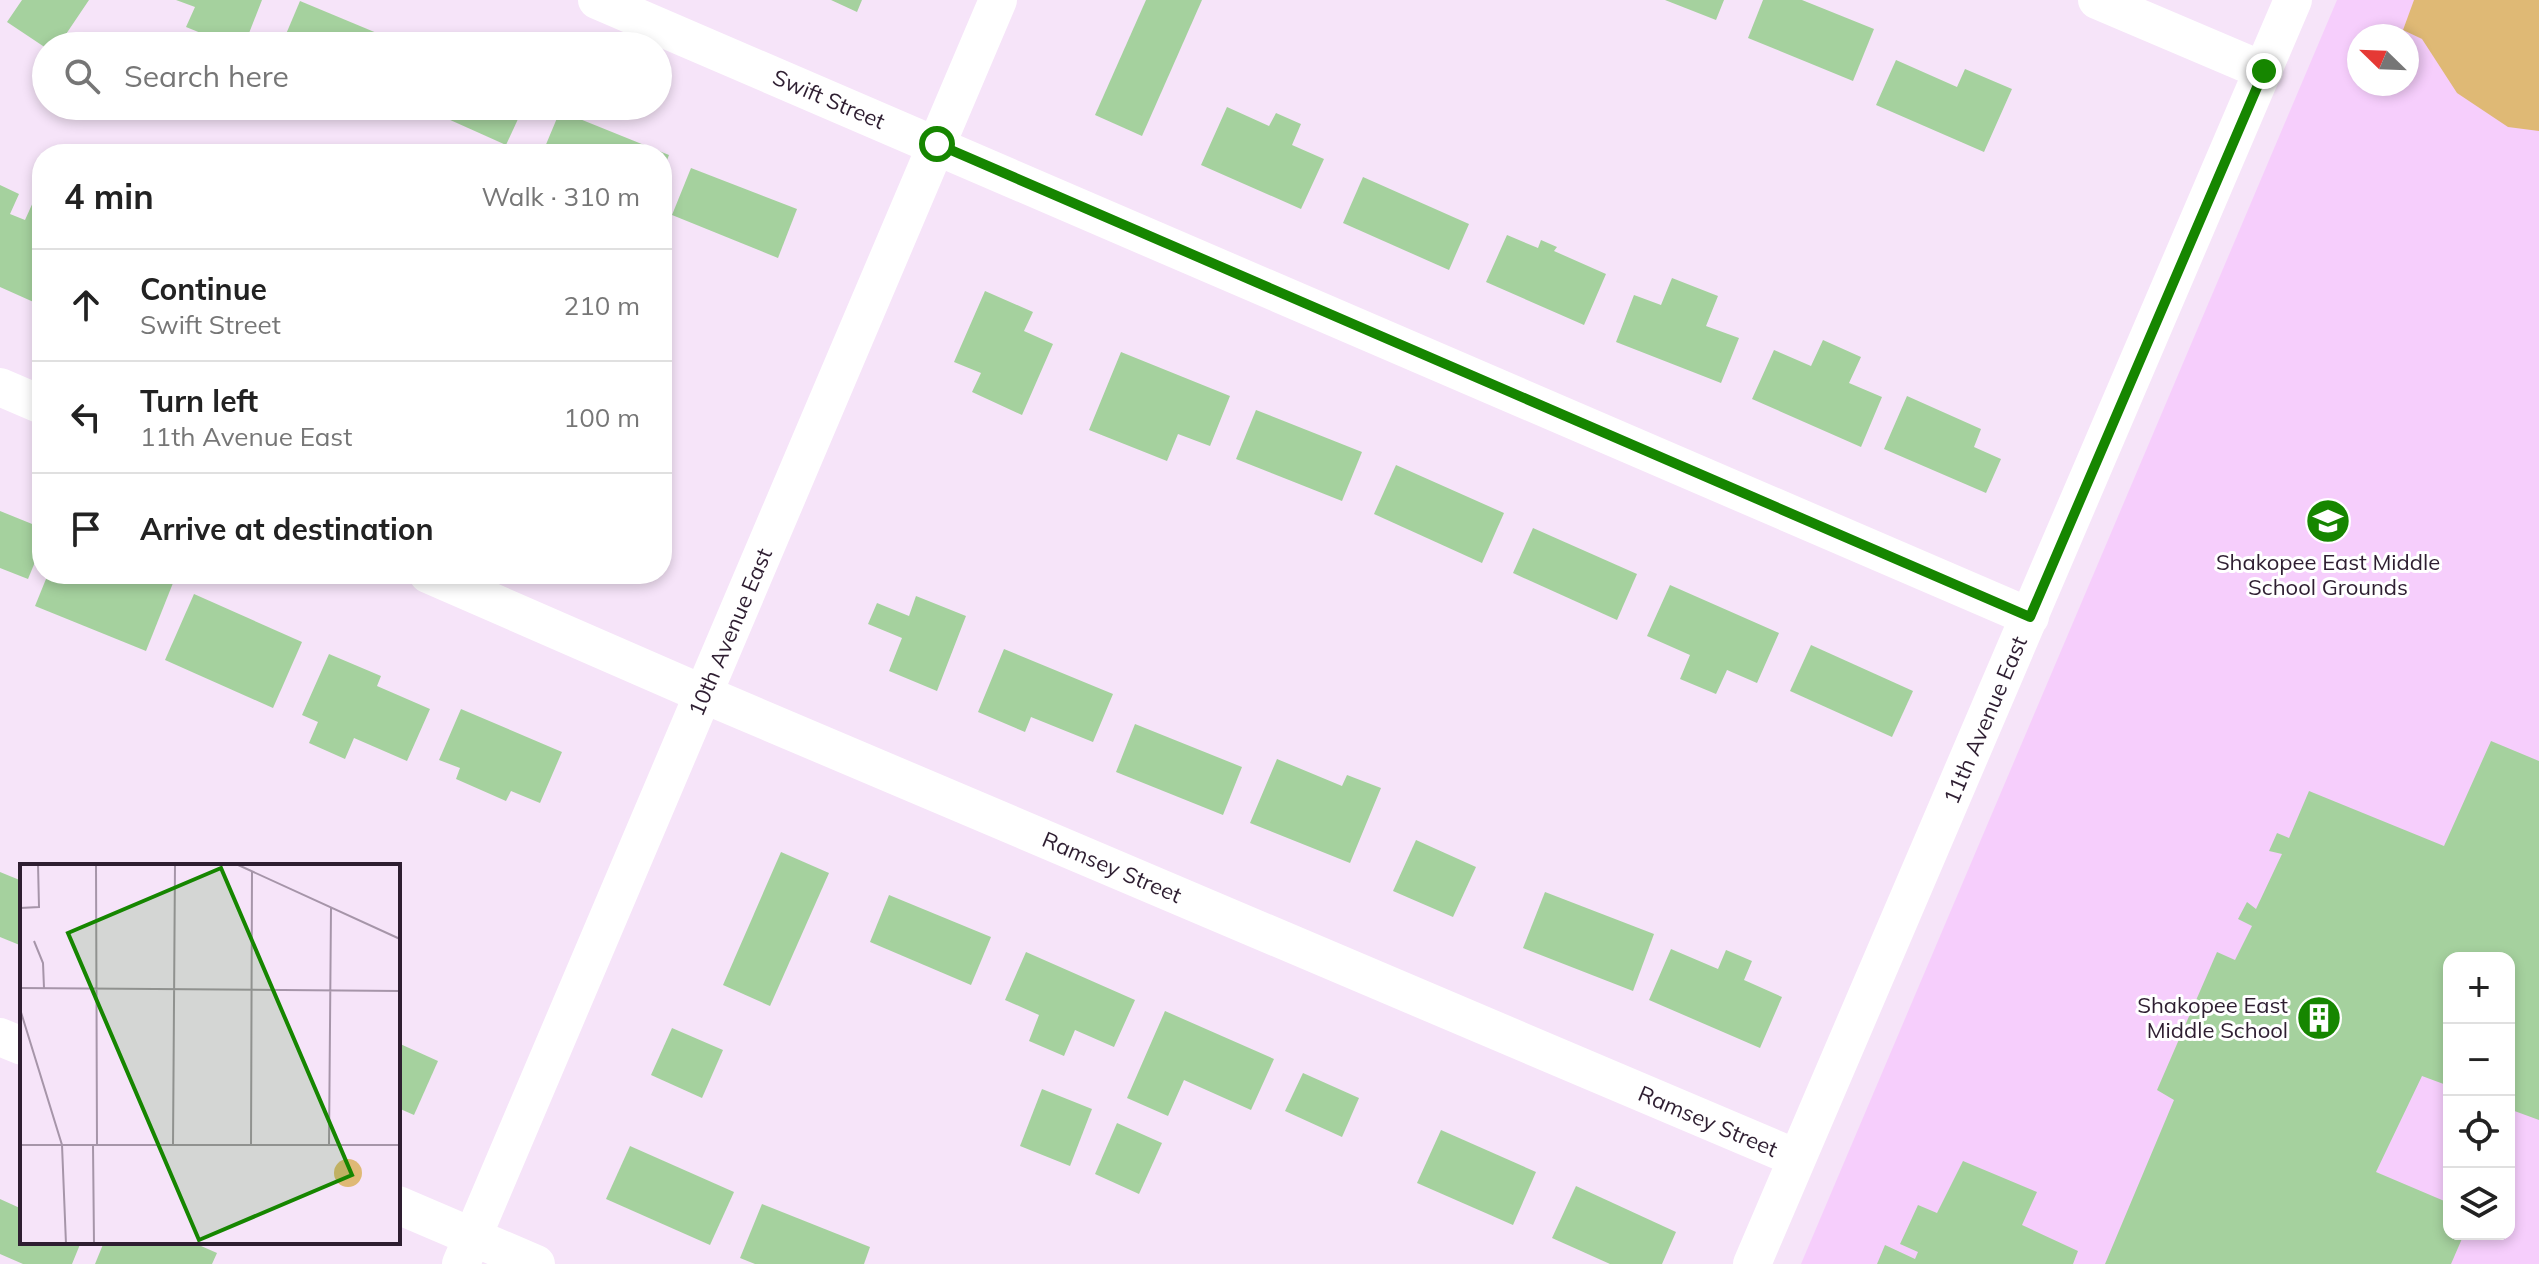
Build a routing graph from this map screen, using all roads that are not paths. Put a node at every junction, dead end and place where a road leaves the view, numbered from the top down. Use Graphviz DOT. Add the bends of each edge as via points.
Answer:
graph roads {
  1 [pos="597,0"];
  2 [pos="998,0"];
  3 [pos="2097,0"];
  4 [pos="2293,0"];
  5 [pos="2264,71"];
  6 [pos="937,144"];
  7 [pos="0,387"];
  8 [pos="32,401"];
  9 [pos="451,584"];
  10 [pos="2030,617"];
  11 [pos="703,694"];
  12 [pos="0,1037"];
  13 [pos="20,1045"];
  14 [pos="1796,1158"];
  15 [pos="400,1206"];
  16 [pos="467,1251"];
  17 [pos="536,1264"];
  18 [pos="1752,1264"];
  1 -- 6 [label="street, Swift Street"];
  2 -- 6 [label="street, 10th Avenue East"];
  3 -- 5 [label="street"];
  4 -- 5 [label="street, 11th Avenue East"];
  5 -- 10 [label="street, 11th Avenue East"];
  6 -- 10 [label="street, Swift Street"];
  6 -- 11 [label="street, 10th Avenue East"];
  7 -- 8 [label="street"];
  9 -- 11 [label="street, Ramsey Street"];
  10 -- 14 [label="street, 11th Avenue East"];
  11 -- 14 [label="street, Ramsey Street"];
  11 -- 16 [label="street, 10th Avenue East"];
  12 -- 13 [label="street"];
  14 -- 18 [label="street, 11th Avenue East"];
  15 -- 16 [label="street"];
  16 -- 17 [label="street"];
}
